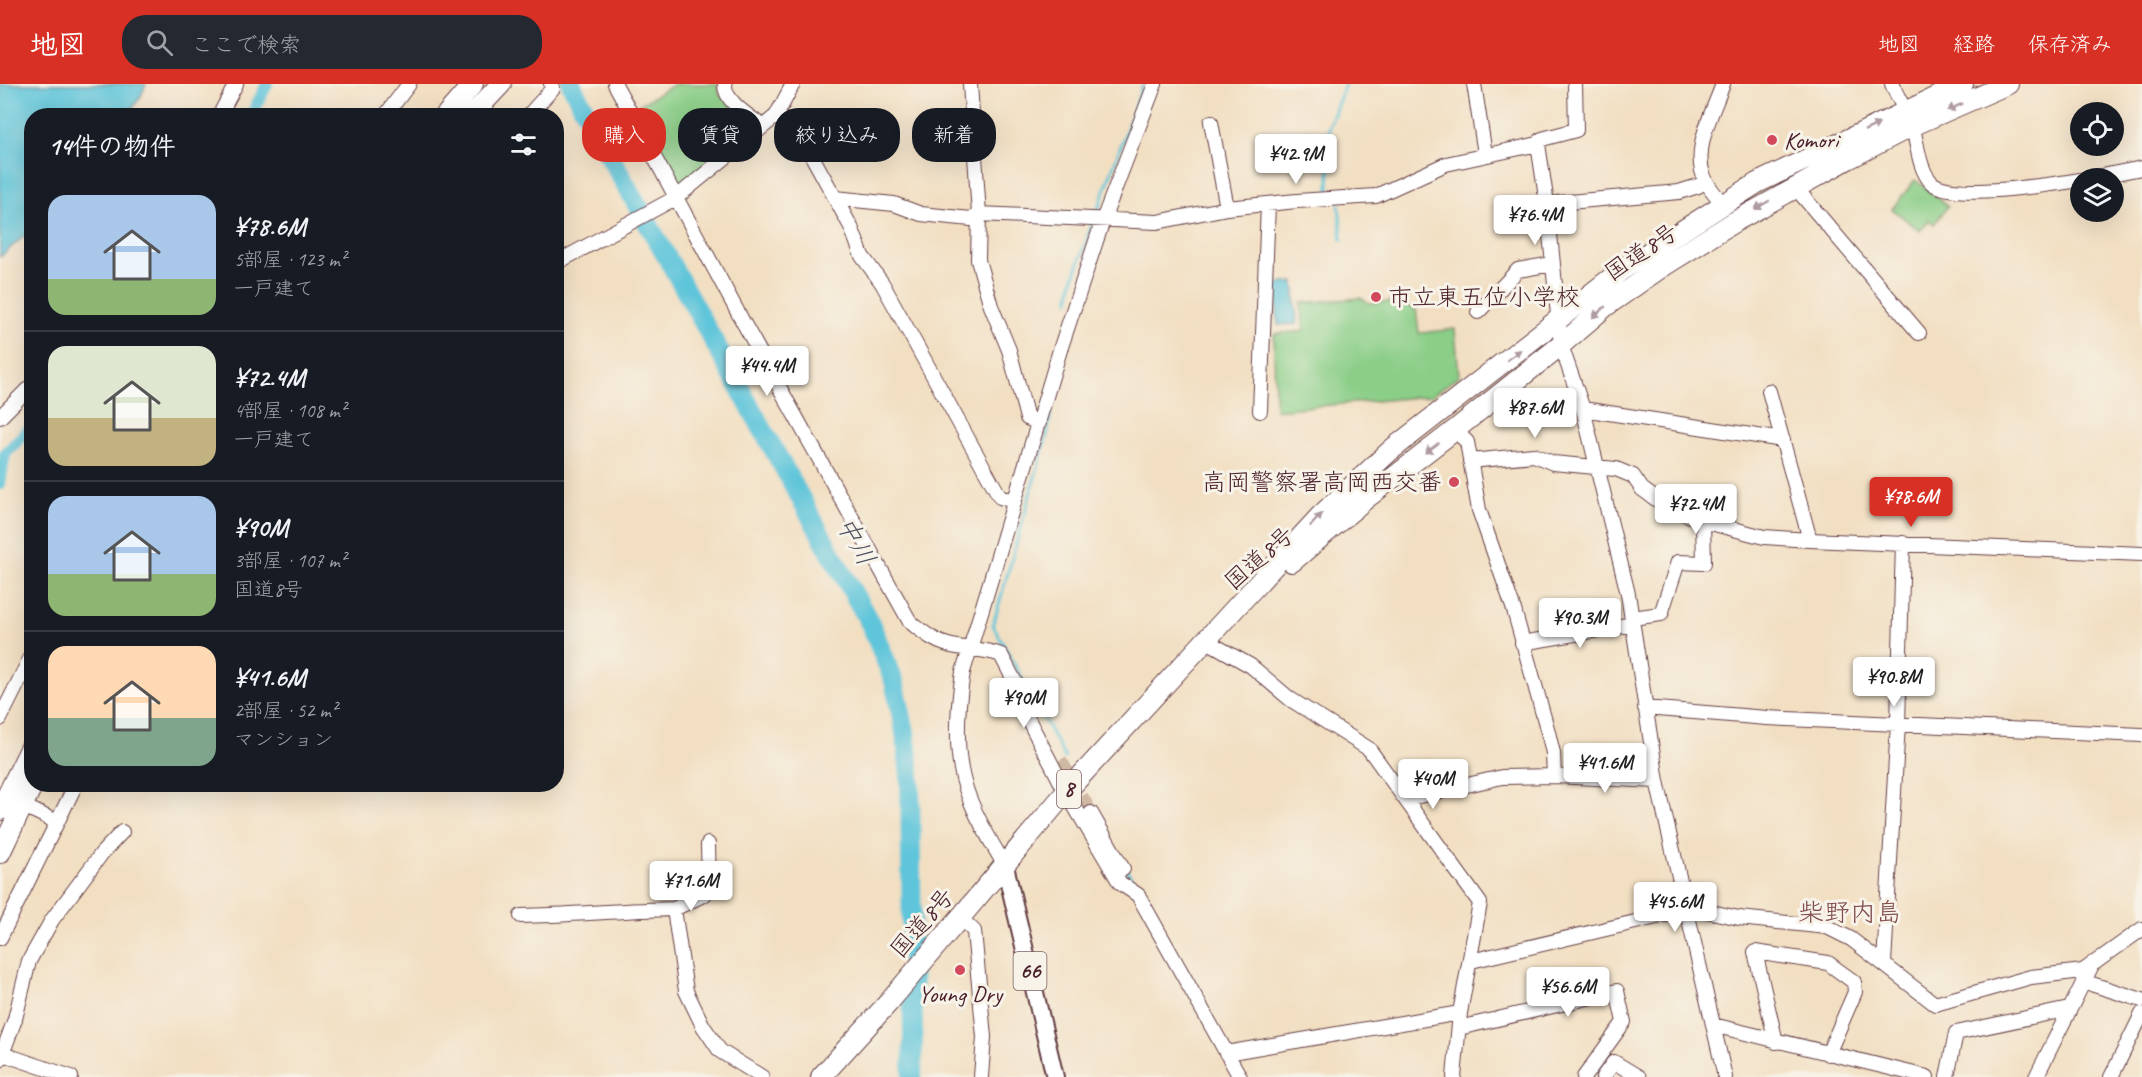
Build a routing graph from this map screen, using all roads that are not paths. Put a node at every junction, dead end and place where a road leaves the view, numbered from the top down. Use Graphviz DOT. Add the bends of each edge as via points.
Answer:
graph roads {
  1 [pos="236,84"];
  2 [pos="409,84"];
  3 [pos="464,84"];
  4 [pos="473,84"];
  5 [pos="501,84"];
  6 [pos="551,84"];
  7 [pos="615,84"];
  8 [pos="725,84"];
  9 [pos="793,84"];
  10 [pos="970,84"];
  11 [pos="1155,84"];
  12 [pos="1474,84"];
  13 [pos="1575,84"];
  14 [pos="1723,84"];
  15 [pos="1892,84"];
  16 [pos="1963,84"];
  17 [pos="2008,84"];
  18 [pos="223,108"];
  19 [pos="391,108"];
  20 [pos="443,108"];
  21 [pos="452,108"];
  22 [pos="478,108"];
  23 [pos="535,108"];
  24 [pos="780,108"];
  25 [pos="774,118"];
  26 [pos="1908,119"];
  27 [pos="1211,122"];
  28 [pos="763,128"];
  29 [pos="1538,144"];
  30 [pos="1485,154"];
  31 [pos="815,162"];
  32 [pos="2142,168"];
  33 [pos="2124,172"];
  34 [pos="1705,181"];
  35 [pos="2070,181"];
  36 [pos="1795,187"];
  37 [pos="677,197"];
  38 [pos="835,198"];
  39 [pos="1268,204"];
  40 [pos="1547,204"];
  41 [pos="1723,204"];
  42 [pos="1227,208"];
  43 [pos="979,214"];
  44 [pos="1103,220"];
  45 [pos="564,259"];
  46 [pos="1552,264"];
  47 [pos="1478,312"];
  48 [pos="1559,321"];
  49 [pos="1919,333"];
  50 [pos="1561,345"];
  51 [pos="1769,390"];
  52 [pos="24,394"];
  53 [pos="1583,409"];
  54 [pos="1260,411"];
  55 [pos="0,417"];
  56 [pos="1039,423"];
  57 [pos="1455,430"];
  58 [pos="1783,440"];
  59 [pos="1470,461"];
  60 [pos="1598,468"];
  61 [pos="1014,501"];
  62 [pos="1703,521"];
  63 [pos="1810,540"];
  64 [pos="1903,543"];
  65 [pos="2142,554"];
  66 [pos="1632,621"];
  67 [pos="1205,640"];
  68 [pos="1522,643"];
  69 [pos="969,647"];
  70 [pos="24,671"];
  71 [pos="1015,682"];
  72 [pos="1645,708"];
  73 [pos="0,719"];
  74 [pos="1898,724"];
  75 [pos="2142,735"];
  76 [pos="1060,760"];
  77 [pos="24,761"];
  78 [pos="1554,776"];
  79 [pos="1657,782"];
  80 [pos="29,792"];
  81 [pos="72,792"];
  82 [pos="1066,792"];
  83 [pos="1407,799"];
  84 [pos="0,810"];
  85 [pos="32,810"];
  86 [pos="1091,813"];
  87 [pos="57,822"];
  88 [pos="122,832"];
  89 [pos="708,844"];
  90 [pos="0,853"];
  91 [pos="1005,866"];
  92 [pos="1138,896"];
  93 [pos="1685,908"];
  94 [pos="674,909"];
  95 [pos="521,916"];
  96 [pos="960,918"];
  97 [pos="2142,929"];
  98 [pos="0,938"];
  99 [pos="1471,961"];
  100 [pos="1884,963"];
  101 [pos="2093,963"];
  102 [pos="2085,982"];
  103 [pos="2142,1000"];
  104 [pos="2069,1009"];
  105 [pos="1460,1013"];
  106 [pos="2142,1014"];
  107 [pos="1713,1025"];
  108 [pos="1459,1028"];
  109 [pos="1776,1041"];
  110 [pos="1226,1053"];
  111 [pos="1828,1054"];
  112 [pos="1,1056"];
  113 [pos="71,1077"];
  114 [pos="762,1077"];
  115 [pos="821,1077"];
  116 [pos="981,1077"];
  117 [pos="1055,1077"];
  118 [pos="1240,1077"];
  119 [pos="1454,1077"];
  120 [pos="1584,1077"];
  121 [pos="1603,1077"];
  122 [pos="1639,1077"];
  123 [pos="1725,1077"];
  124 [pos="1927,1077"];
  125 [pos="1947,1077"];
  126 [pos="2036,1077"];
  127 [pos="2111,1077"];
  1 -- 18 [label="street"];
  2 -- 19 [label="street"];
  3 -- 20 [label="highway"];
  4 -- 21 [label="highway"];
  5 -- 22 [label="highway"];
  6 -- 23 [label="street" via="553,88"];
  7 -- 37 [label="street"];
  8 -- 28 [label="street" via="730,99"];
  9 -- 24 [label="street"];
  10 -- 43 [label="street"];
  11 -- 44 [label="street"];
  12 -- 30 [label="street"];
  13 -- 29 [label="street" via="1576,130 1542,139"];
  14 -- 34 [label="street" via="1701,148"];
  15 -- 26 [label="street"];
  16 -- 26 [label="highway, 国道8号 / 8"];
  17 -- 26 [label="highway, 国道8号 / 8, one-way"];
  25 -- 28 [label="street"];
  26 -- 35 [label="street" via="1923,168 1932,182 1947,190 2017,189"];
  26 -- 36 [label="highway, 国道8号 / 8"];
  41 -- 26 [label="highway, 国道8号 / 8, one-way" via="1778,172"];
  27 -- 42 [label="street"];
  28 -- 37 [label="street"];
  29 -- 30 [label="street"];
  29 -- 40 [label="street"];
  30 -- 39 [label="street" via="1446,164 1376,196"];
  31 -- 38 [label="street"];
  32 -- 33 [label="street"];
  34 -- 40 [label="street" via="1679,192"];
  34 -- 41 [label="street"];
  36 -- 49 [label="street"];
  36 -- 50 [label="highway, 国道8号 / 8, one-way" via="1659,269 1606,306"];
  37 -- 45 [label="street"];
  37 -- 69 [label="street" via="910,622 946,645"];
  38 -- 43 [label="street" via="894,204 921,214 971,219"];
  38 -- 61 [label="street" via="862,256 882,283 1000,497"];
  39 -- 42 [label="street"];
  39 -- 54 [label="street"];
  40 -- 46 [label="street"];
  41 -- 48 [label="highway, 国道8号 / 8" via="1619,272"];
  42 -- 44 [label="street" via="1156,222"];
  43 -- 44 [label="street"];
  43 -- 56 [label="street" via="978,260 1027,418"];
  44 -- 56 [label="street"];
  46 -- 47 [label="street" via="1518,270"];
  46 -- 48 [label="street"];
  48 -- 50 [label="street"];
  67 -- 48 [label="highway, 国道8号 / 8, one-way" via="1321,515 1383,458"];
  50 -- 53 [label="street"];
  50 -- 57 [label="highway, 国道8号 / 8"];
  51 -- 58 [label="street"];
  52 -- 55 [label="street"];
  53 -- 58 [label="street"];
  53 -- 60 [label="street"];
  56 -- 61 [label="street"];
  57 -- 59 [label="street" via="1467,442"];
  57 -- 67 [label="highway, 国道8号 / 8, one-way" via="1368,497"];
  58 -- 63 [label="street"];
  59 -- 60 [label="street" via="1534,455 1553,462"];
  59 -- 68 [label="street" via="1479,510"];
  60 -- 62 [label="street" via="1616,469 1633,476 1642,489 1664,505"];
  60 -- 66 [label="street"];
  61 -- 69 [label="street"];
  62 -- 63 [label="street" via="1764,537"];
  62 -- 66 [label="street" via="1704,563 1678,562 1661,614"];
  63 -- 64 [label="street"];
  64 -- 65 [label="street"];
  64 -- 74 [label="street"];
  66 -- 68 [label="street"];
  66 -- 72 [label="street"];
  67 -- 82 [label="highway, 国道8号 / 8"];
  67 -- 83 [label="street" via="1251,666 1290,699 1369,749"];
  68 -- 78 [label="street" via="1548,732"];
  69 -- 71 [label="street" via="1001,655"];
  69 -- 91 [label="street" via="958,701 961,770 979,820"];
  70 -- 73 [label="street"];
  71 -- 76 [label="street"];
  71 -- 82 [label="street" via="1017,698"];
  72 -- 74 [label="street"];
  72 -- 79 [label="street"];
  74 -- 75 [label="street"];
  74 -- 100 [label="street"];
  77 -- 84 [label="highway"];
  78 -- 79 [label="street"];
  78 -- 83 [label="street" via="1502,777"];
  79 -- 93 [label="street"];
  80 -- 90 [label="highway"];
  81 -- 87 [label="street"];
  82 -- 91 [label="highway, 国道8号 / 8"];
  82 -- 92 [label="street" via="1120,883"];
  83 -- 99 [label="street" via="1480,903"];
  85 -- 87 [label="street"];
  86 -- 92 [label="street"];
  87 -- 98 [label="street"];
  88 -- 112 [label="street" via="52,920 29,961"];
  89 -- 94 [label="street" via="709,886 705,894"];
  91 -- 96 [label="highway, 国道8号 / 8"];
  91 -- 117 [label="main road, 66"];
  92 -- 110 [label="street"];
  93 -- 99 [label="street"];
  93 -- 100 [label="street" via="1827,927"];
  93 -- 107 [label="street"];
  94 -- 95 [label="street"];
  94 -- 114 [label="street" via="686,991 703,1026 720,1051"];
  96 -- 115 [label="highway, 国道8号 / 8"];
  96 -- 116 [label="street" via="974,931 984,1037"];
  97 -- 101 [label="street"];
  99 -- 105 [label="street"];
  100 -- 101 [label="street" via="1935,1004 2031,977 2083,971"];
  101 -- 102 [label="street"];
  102 -- 103 [label="street"];
  102 -- 104 [label="street"];
  104 -- 125 [label="street" via="1956,1033"];
  104 -- 126 [label="street"];
  105 -- 108 [label="street"];
  105 -- 110 [label="street"];
  106 -- 127 [label="street"];
  107 -- 109 [label="street"];
  107 -- 123 [label="street"];
  108 -- 119 [label="street"];
  108 -- 120 [label="street" via="1617,990 1624,1022"];
  109 -- 111 [label="street"];
  109 -- 111 [label="street" via="1755,952 1828,963 1854,982 1855,992"];
  110 -- 118 [label="street"];
  111 -- 124 [label="street"];
  112 -- 113 [label="street"];
  121 -- 122 [label="street" via="1614,1062"];
}
